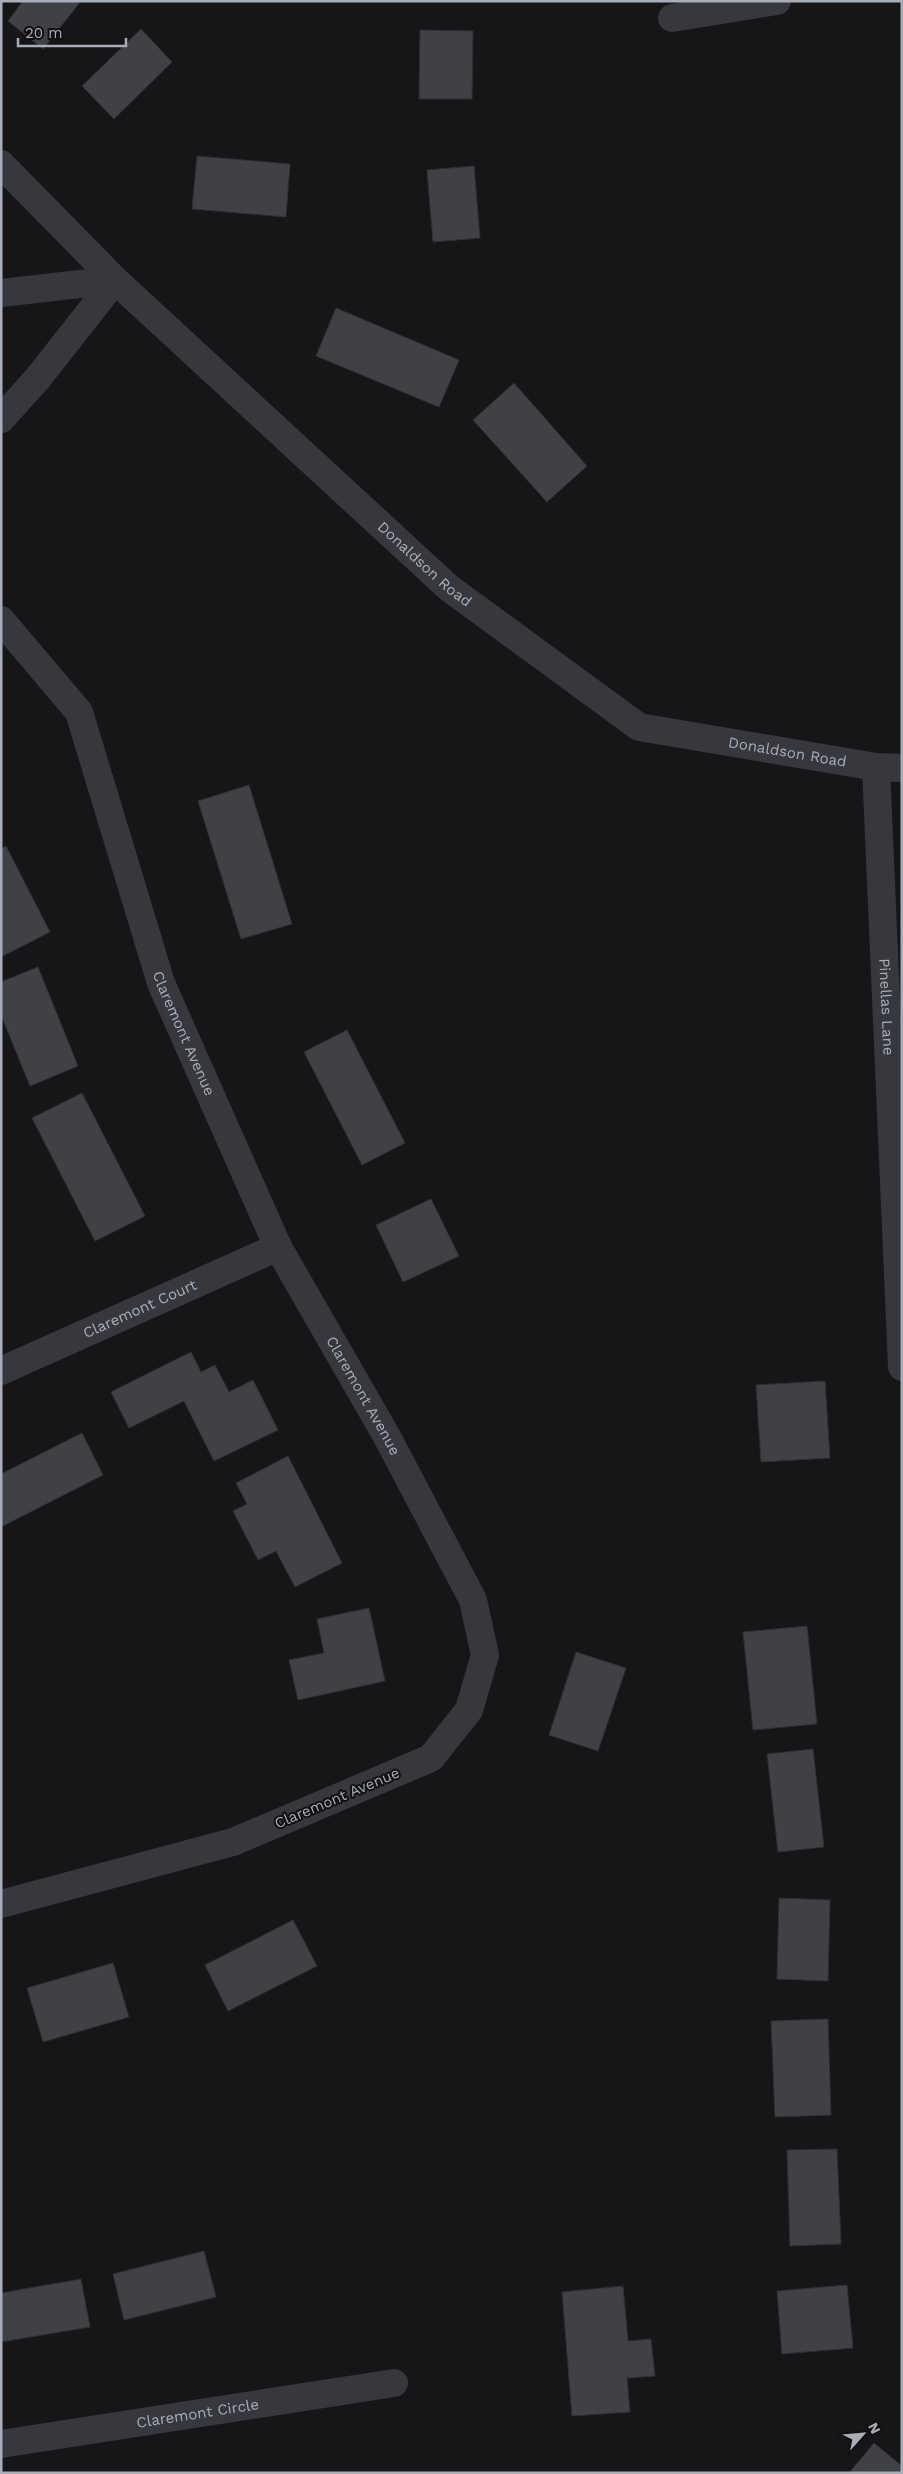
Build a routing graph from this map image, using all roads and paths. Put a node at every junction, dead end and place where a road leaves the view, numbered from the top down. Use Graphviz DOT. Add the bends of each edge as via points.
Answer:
graph roads {
  1 [pos="777,1"];
  2 [pos="672,18"];
  3 [pos="1,164"];
  4 [pos="115,280"];
  5 [pos="1,293"];
  6 [pos="1,419"];
  7 [pos="1,620"];
  8 [pos="889,767"];
  9 [pos="278,1247"];
  10 [pos="902,1367"];
  11 [pos="1,1371"];
  12 [pos="1,1904"];
  13 [pos="394,2382"];
  14 [pos="1,2444"];
  1 -- 2 [label="street"];
  3 -- 4 [label="street, Donaldson Road"];
  4 -- 5 [label="street"];
  4 -- 6 [label="street" via="38,378"];
  4 -- 8 [label="street, Donaldson Road" via="449,588 639,727"];
  7 -- 9 [label="street, Claremont Avenue" via="79,712 161,983"];
  8 -- 10 [label="street, Pinellas Lane"];
  9 -- 11 [label="street, Claremont Court"];
  9 -- 12 [label="street, Claremont Avenue" via="386,1435 473,1600 486,1655 469,1710 431,1758 233,1842"];
  13 -- 14 [label="street, Claremont Circle"];
}
